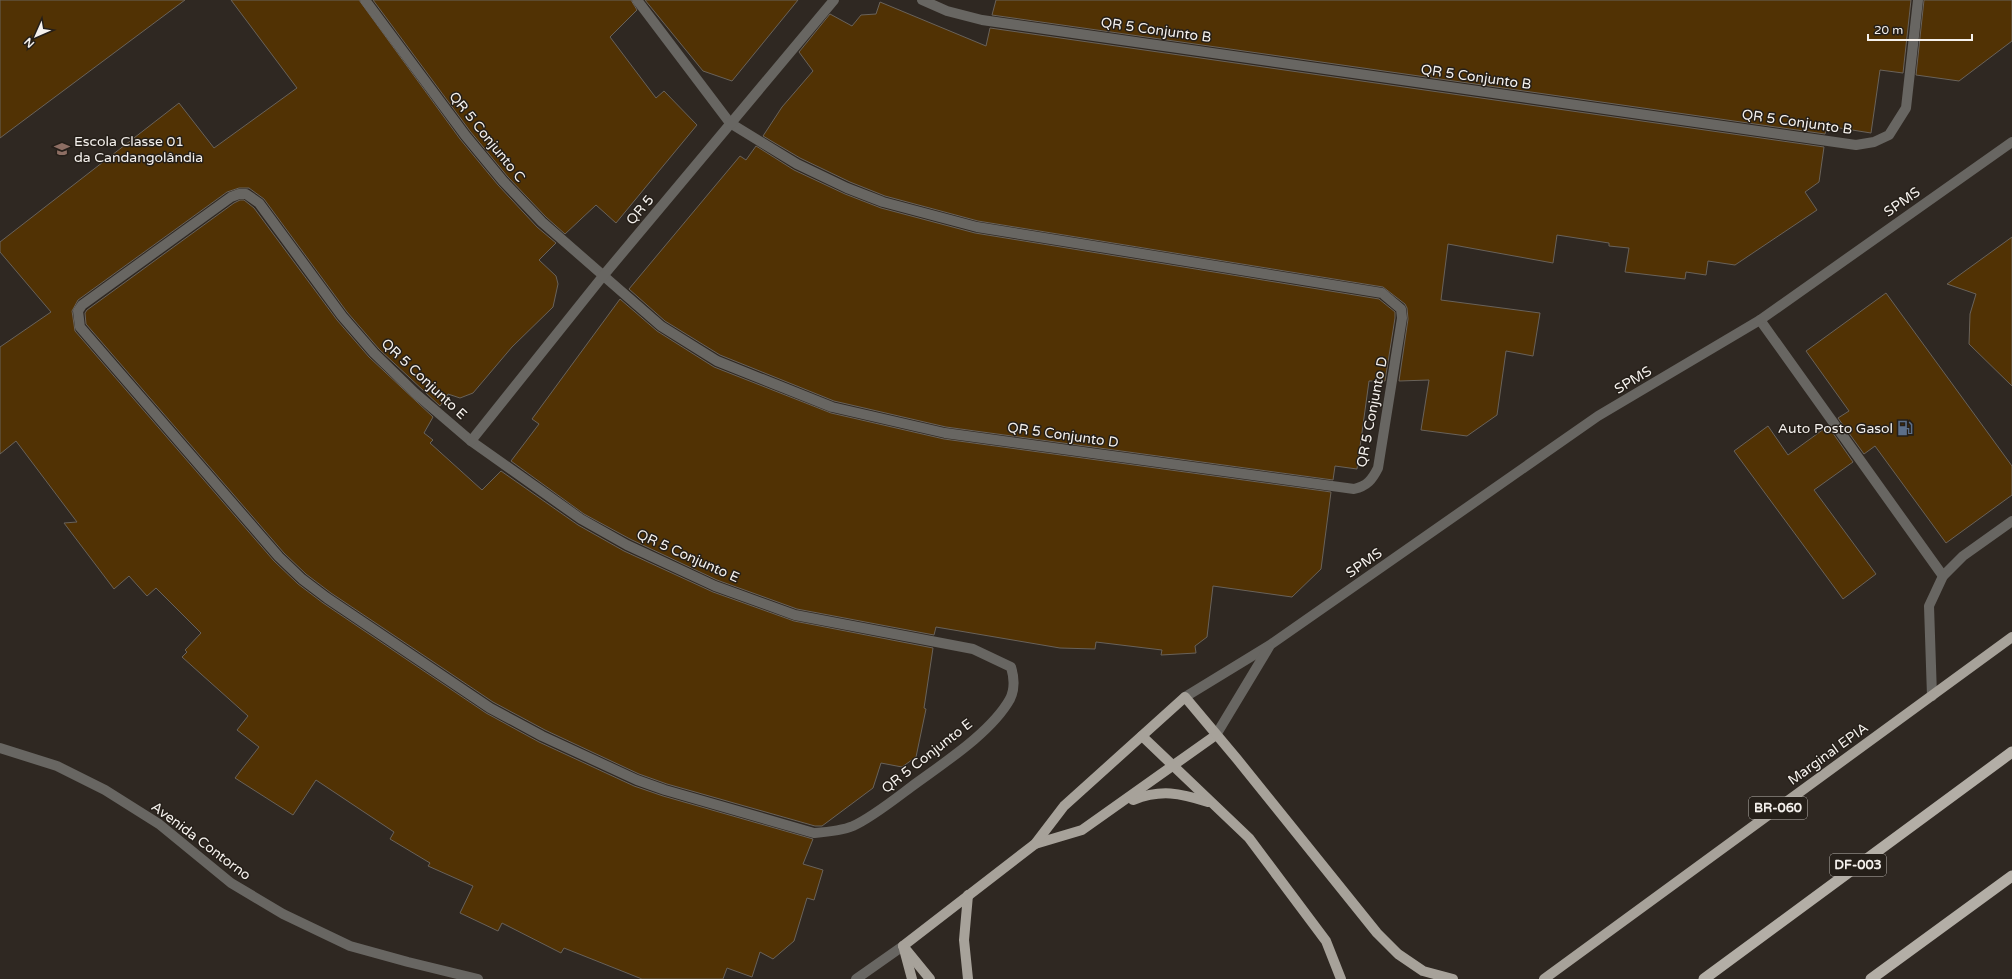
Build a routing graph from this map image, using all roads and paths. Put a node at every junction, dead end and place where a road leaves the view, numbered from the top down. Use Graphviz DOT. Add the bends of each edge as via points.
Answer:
graph roads {
  1 [pos="365,0"];
  2 [pos="637,0"];
  3 [pos="834,0"];
  4 [pos="922,0"];
  5 [pos="1918,0"];
  6 [pos="730,123"];
  7 [pos="2012,142"];
  8 [pos="603,276"];
  9 [pos="1760,320"];
  10 [pos="470,441"];
  11 [pos="2012,521"];
  12 [pos="1943,576"];
  13 [pos="2012,638"];
  14 [pos="1270,645"];
  15 [pos="1932,696"];
  16 [pos="1185,698"];
  17 [pos="1216,735"];
  18 [pos="1142,736"];
  19 [pos="0,748"];
  20 [pos="2012,752"];
  21 [pos="1173,766"];
  22 [pos="1212,803"];
  23 [pos="1121,804"];
  24 [pos="1035,844"];
  25 [pos="2012,876"];
  26 [pos="968,895"];
  27 [pos="903,946"];
  28 [pos="478,979"];
  29 [pos="856,979"];
  30 [pos="912,979"];
  31 [pos="930,979"];
  32 [pos="968,979"];
  33 [pos="1341,979"];
  34 [pos="1453,979"];
  35 [pos="1544,979"];
  36 [pos="1704,979"];
  37 [pos="1871,979"];
  1 -- 8 [label="street, QR 5 Conjunto C" via="465,135 503,181 542,222"];
  2 -- 6 [label="street"];
  3 -- 6 [label="street, QR 5"];
  4 -- 5 [label="street, QR 5 Conjunto B" via="982,20 1856,145 1874,142 1889,135 1906,108"];
  6 -- 8 [label="street, QR 5"];
  6 -- 8 [label="street, QR 5 Conjunto D" via="797,164 847,188 883,202 970,226 1382,293 1401,309 1402,318 1378,468 1372,479 1363,487 1354,489 945,433 832,407 717,361 661,326"];
  7 -- 9 [label="street, SPMS"];
  8 -- 10 [label="street, QR 5"];
  9 -- 12 [label="street"];
  9 -- 14 [label="street, SPMS" via="1598,416"];
  10 -- 10 [label="street, QR 5 Conjunto E" via="374,353 342,316 259,203 246,194 231,197 82,305 78,311 80,327 279,557 302,579 490,708 542,736 637,780 814,832 829,832 853,826 965,747 999,715 1010,698 1014,679 1011,667 994,658 973,649 795,615 715,586 627,545 581,519"];
  11 -- 12 [label="street" via="1963,556"];
  12 -- 15 [label="street" via="1929,606"];
  13 -- 15 [label="main road, Marginal EPIA / BR-060"];
  14 -- 16 [label="street, SPMS"];
  14 -- 17 [label="street, SPMS"];
  15 -- 35 [label="main road, Marginal EPIA / BR-060"];
  16 -- 17 [label="main road"];
  16 -- 18 [label="main road"];
  17 -- 21 [label="main road"];
  17 -- 34 [label="main road" via="1377,933 1398,954 1423,971"];
  18 -- 21 [label="main road"];
  18 -- 24 [label="main road" via="1064,806"];
  19 -- 28 [label="street, Avenida Contorno" via="56,766 105,790 159,824 231,883 283,914 350,946"];
  20 -- 36 [label="highway, DF-003"];
  21 -- 22 [label="main road"];
  21 -- 23 [label="main road"];
  22 -- 23 [label="main road" via="1165,792 1142,796"];
  22 -- 33 [label="main road" via="1249,838 1326,941"];
  23 -- 24 [label="main road" via="1082,830"];
  24 -- 26 [label="main road"];
  25 -- 37 [label="highway"];
  26 -- 27 [label="main road"];
  26 -- 32 [label="main road" via="964,940"];
  27 -- 29 [label="street"];
  27 -- 30 [label="main road"];
  27 -- 31 [label="main road"];
}
